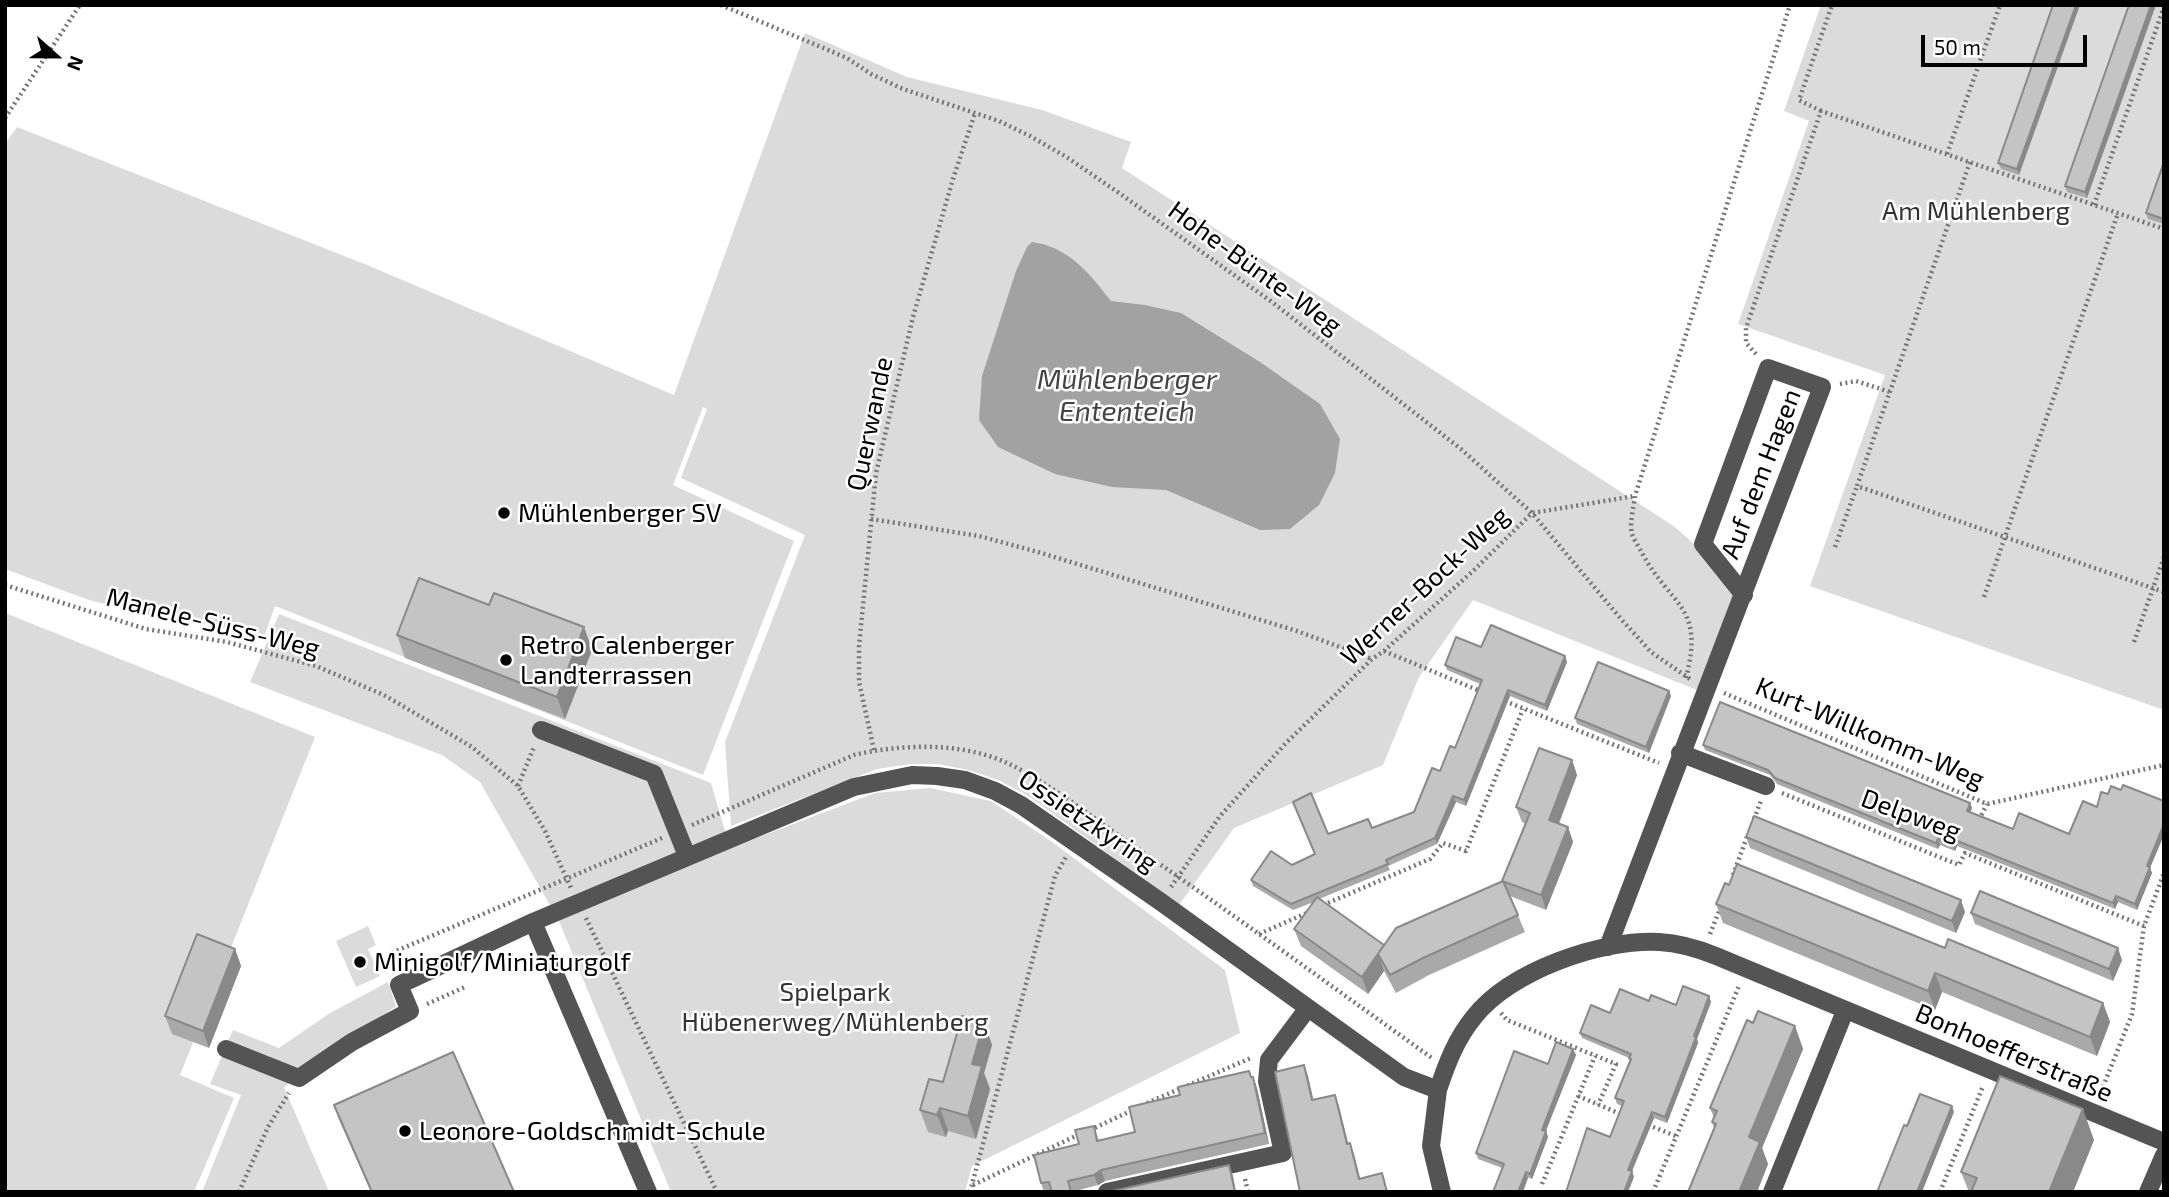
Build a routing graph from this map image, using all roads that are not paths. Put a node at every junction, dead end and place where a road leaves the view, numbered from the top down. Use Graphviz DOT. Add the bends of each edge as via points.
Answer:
graph roads {
  1 [pos="1744,595"];
  2 [pos="541,730"];
  3 [pos="1677,760"];
  4 [pos="1766,786"];
  5 [pos="687,856"];
  6 [pos="533,922"];
  7 [pos="1608,947"];
  8 [pos="1308,1008"];
  9 [pos="1845,1011"];
  10 [pos="226,1049"];
  11 [pos="1438,1090"];
  12 [pos="2164,1142"];
  13 [pos="2164,1154"];
  14 [pos="648,1192"];
  15 [pos="1107,1192"];
  16 [pos="1442,1192"];
  17 [pos="1772,1192"];
  18 [pos="2148,1192"];
  1 -- 1 [label="street, Auf dem Hagen" via="1703,544 1768,369 1822,387"];
  1 -- 3 [label="street, Auf dem Hagen"];
  2 -- 5 [label="street" via="654,774"];
  3 -- 4 [label="street"];
  3 -- 7 [label="street"];
  5 -- 6 [label="street, Ossietzkyring"];
  5 -- 8 [label="street, Ossietzkyring" via="853,787 912,775 965,780 1021,805"];
  6 -- 10 [label="street, Ossietzkyring" via="399,985 410,1011 299,1078"];
  6 -- 14 [label="street"];
  7 -- 9 [label="street, Bonhoefferstraße" via="1658,942 1704,951"];
  7 -- 11 [label="street, Bonhoefferstraße" via="1535,971 1499,992 1474,1016 1452,1050"];
  8 -- 11 [label="street, Ossietzkyring" via="1404,1077"];
  8 -- 15 [label="street" via="1269,1060 1267,1081 1283,1153"];
  9 -- 12 [label="street, Bonhoefferstraße"];
  9 -- 17 [label="street"];
  11 -- 16 [label="street" via="1431,1146"];
  13 -- 18 [label="street"];
}
